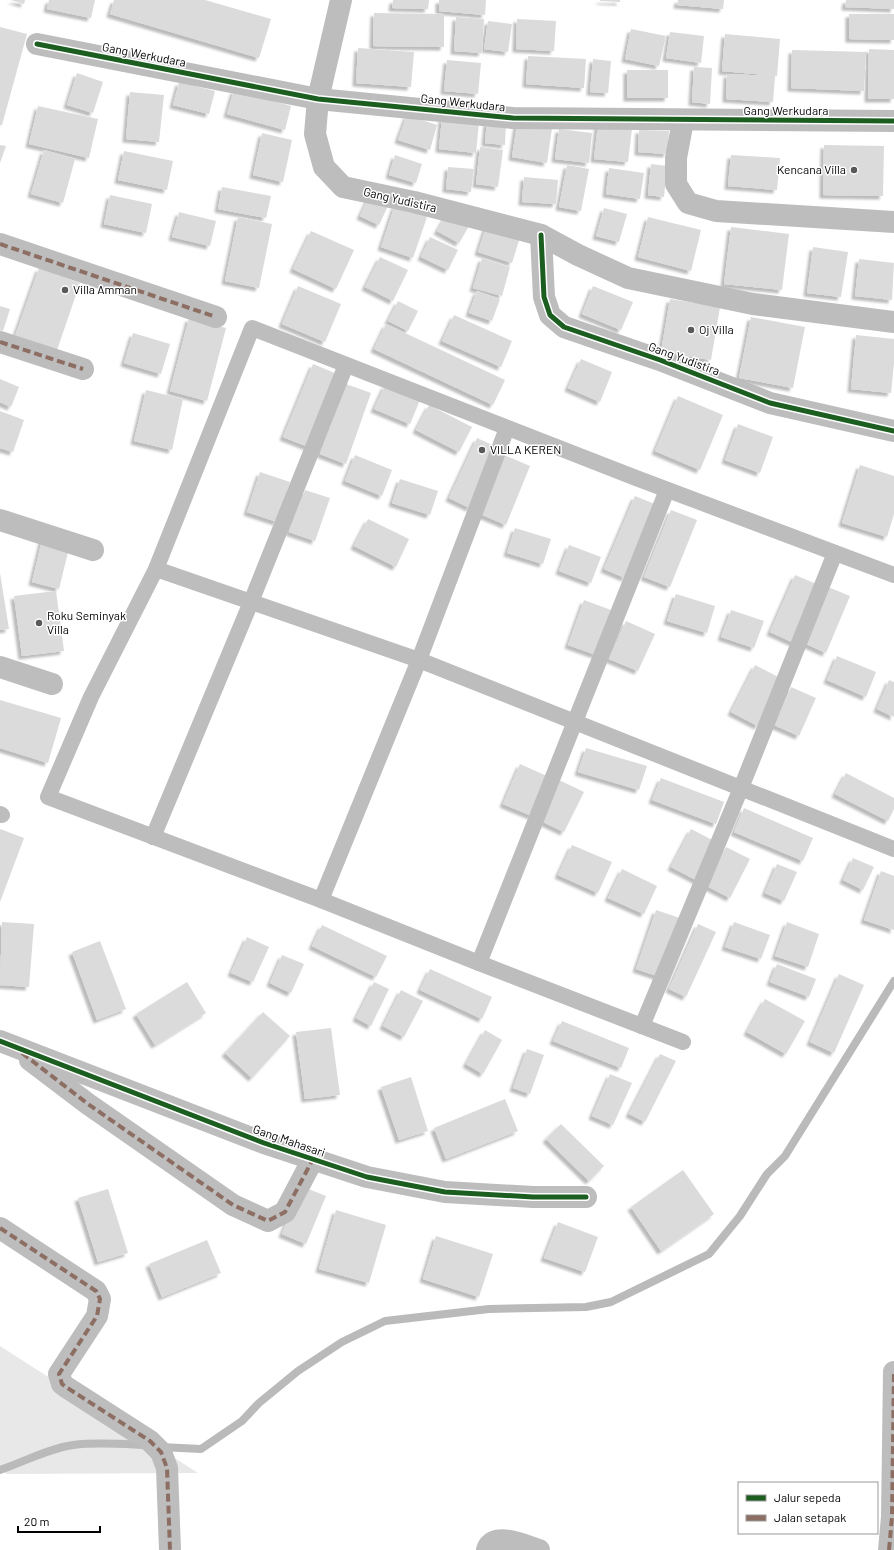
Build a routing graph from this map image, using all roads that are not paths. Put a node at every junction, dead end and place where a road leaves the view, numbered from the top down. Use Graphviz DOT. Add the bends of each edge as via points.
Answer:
graph roads {
  1 [pos="341,0"];
  2 [pos="37,44"];
  3 [pos="318,99"];
  4 [pos="683,121"];
  5 [pos="894,121"];
  6 [pos="894,222"];
  7 [pos="541,235"];
  8 [pos="0,244"];
  9 [pos="216,317"];
  10 [pos="894,322"];
  11 [pos="0,342"];
  12 [pos="346,365"];
  13 [pos="83,369"];
  14 [pos="507,428"];
  15 [pos="894,431"];
  16 [pos="667,490"];
  17 [pos="0,520"];
  18 [pos="93,550"];
  19 [pos="835,553"];
  20 [pos="156,569"];
  21 [pos="894,575"];
  22 [pos="251,602"];
  23 [pos="419,660"];
  24 [pos="0,667"];
  25 [pos="52,684"];
  26 [pos="575,722"];
  27 [pos="741,788"];
  28 [pos="153,837"];
  29 [pos="894,849"];
  30 [pos="321,900"];
  31 [pos="479,963"];
  32 [pos="642,1026"];
  33 [pos="683,1042"];
  34 [pos="5,1043"];
  35 [pos="313,1159"];
  36 [pos="586,1197"];
  37 [pos="0,1228"];
  38 [pos="894,1372"];
  39 [pos="170,1550"];
  40 [pos="487,1550"];
  41 [pos="539,1550"];
  42 [pos="889,1550"];
  1 -- 3 [label="street"];
  2 -- 3 [label="street, Gang Werkudara"];
  3 -- 4 [label="street, Gang Werkudara" via="513,118"];
  3 -- 7 [label="street, Gang Yudistira" via="315,134 324,167 343,187 414,202"];
  4 -- 5 [label="street, Gang Werkudara"];
  4 -- 6 [label="street" via="676,158 676,184 688,203 716,211"];
  7 -- 10 [label="street, Gang Yudistira" via="628,278 753,304"];
  7 -- 15 [label="street, Gang Yudistira" via="544,296 550,315 564,327 660,360 770,403"];
  8 -- 9 [label="street"];
  11 -- 13 [label="street"];
  12 -- 14 [label="lane"];
  12 -- 20 [label="lane" via="252,328"];
  12 -- 22 [label="lane"];
  14 -- 16 [label="lane"];
  14 -- 23 [label="lane"];
  16 -- 19 [label="lane"];
  16 -- 26 [label="lane"];
  17 -- 18 [label="street"];
  19 -- 21 [label="lane"];
  19 -- 27 [label="lane"];
  20 -- 22 [label="lane"];
  20 -- 28 [label="lane" via="91,697 48,797"];
  22 -- 23 [label="lane"];
  22 -- 28 [label="lane"];
  23 -- 26 [label="lane"];
  23 -- 30 [label="lane"];
  24 -- 25 [label="street"];
  26 -- 27 [label="lane"];
  26 -- 31 [label="lane"];
  27 -- 29 [label="lane"];
  27 -- 32 [label="lane"];
  28 -- 30 [label="lane"];
  30 -- 31 [label="lane"];
  31 -- 32 [label="lane"];
  32 -- 33 [label="lane"];
  34 -- 35 [label="street, Gang Mahasari" via="264,1143"];
  34 -- 35 [label="street" via="233,1204 268,1221 285,1212"];
  35 -- 36 [label="street, Gang Mahasari" via="366,1177 445,1192 533,1198"];
  37 -- 39 [label="street" via="96,1291 100,1300 96,1316 59,1376 66,1387 150,1441 161,1452 167,1468"];
  38 -- 42 [label="street" via="892,1517"];
  40 -- 41 [label="street" via="494,1541 501,1539"];
}
